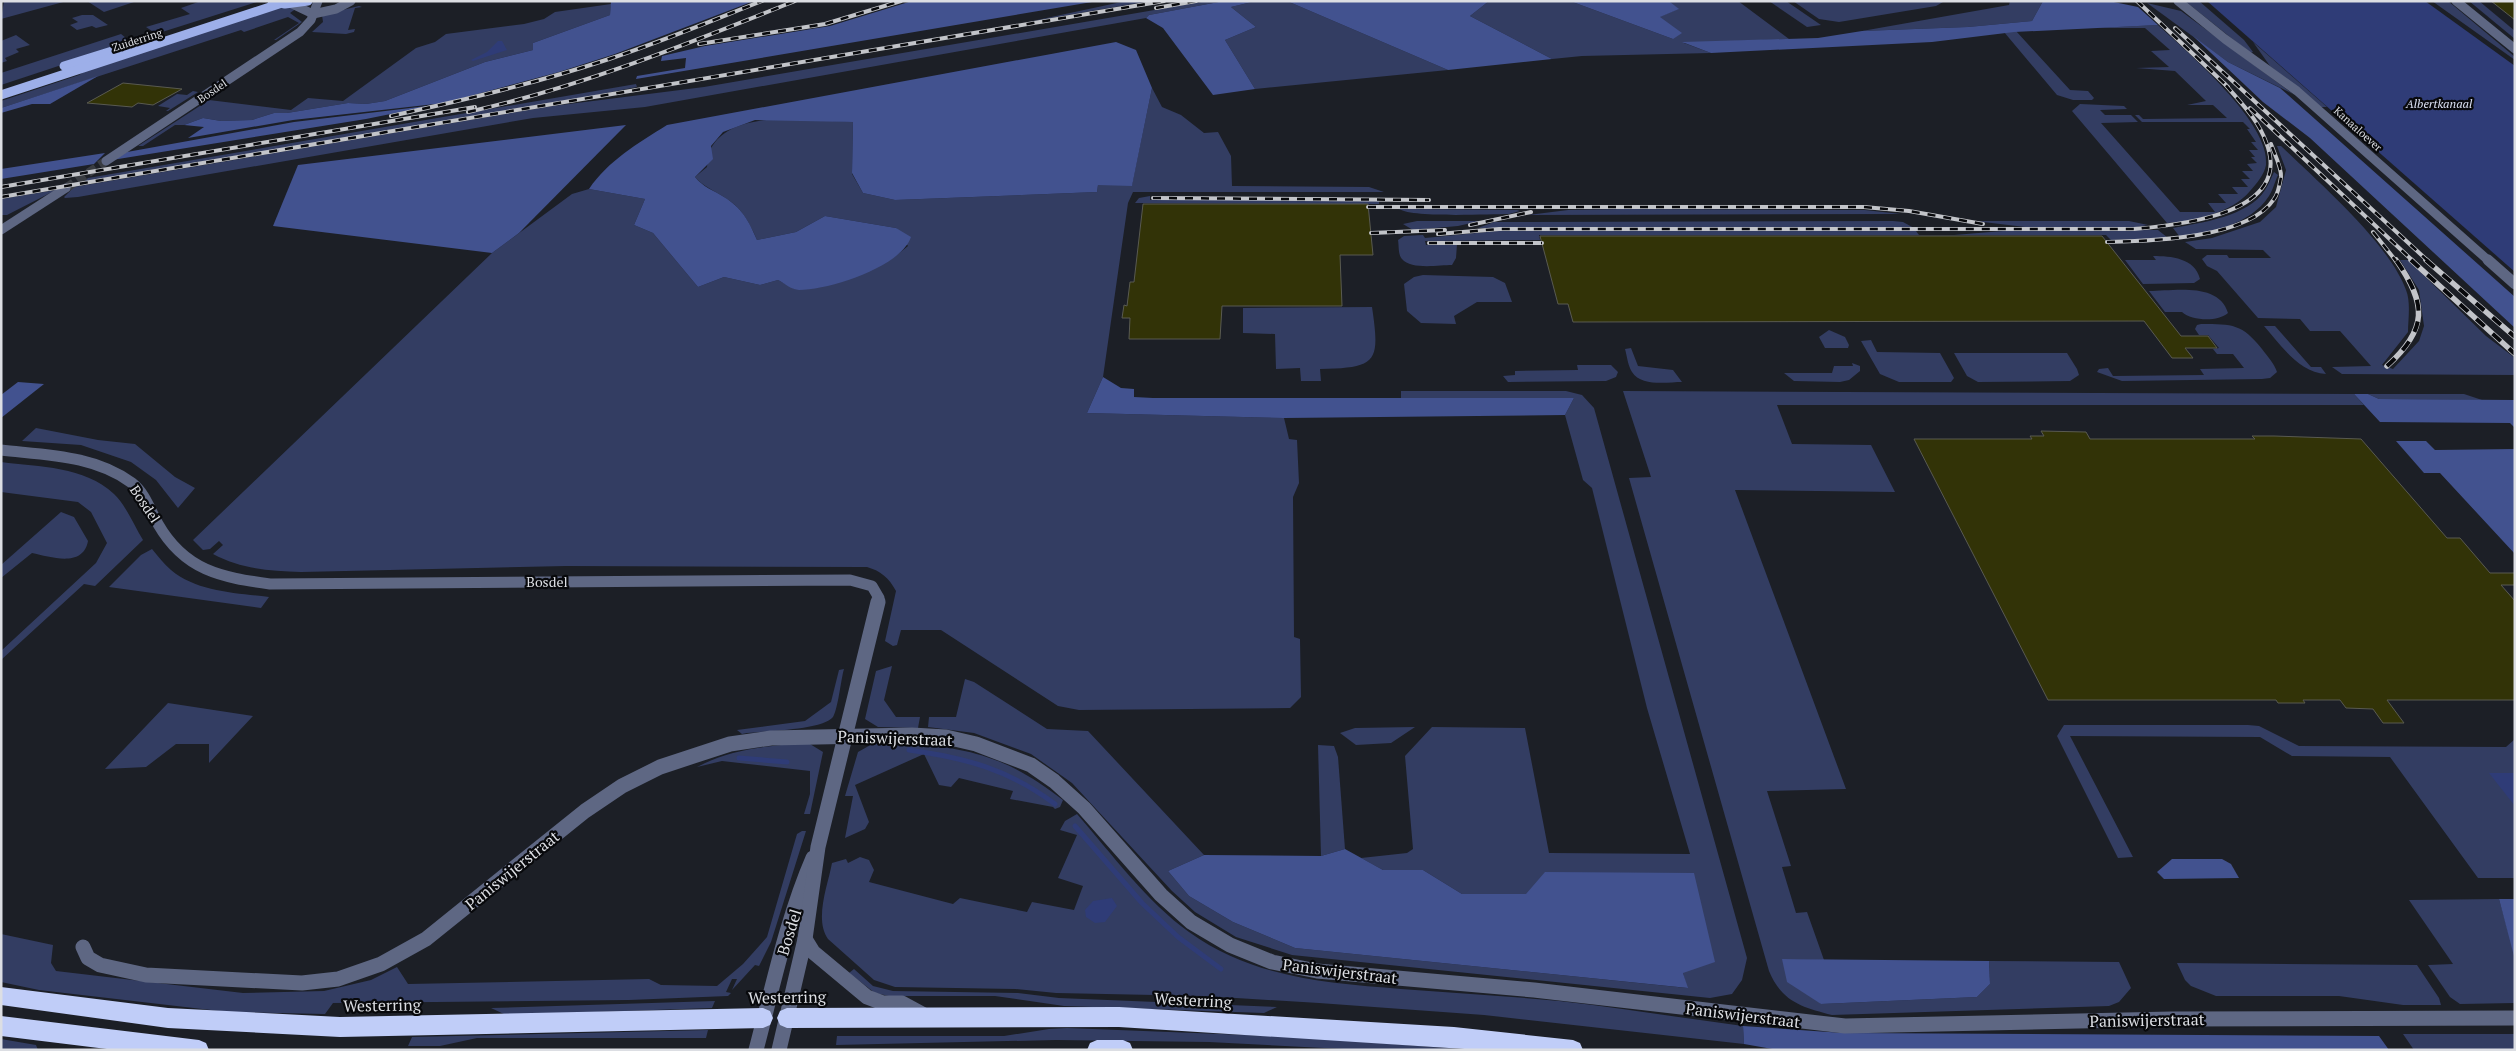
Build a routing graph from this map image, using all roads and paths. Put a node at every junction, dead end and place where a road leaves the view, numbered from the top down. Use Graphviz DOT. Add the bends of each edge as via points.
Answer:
graph roads {
  1 [pos="264,1"];
  2 [pos="308,1"];
  3 [pos="318,1"];
  4 [pos="351,1"];
  5 [pos="2178,1"];
  6 [pos="2456,1"];
  7 [pos="275,3"];
  8 [pos="292,4"];
  9 [pos="313,14"];
  10 [pos="2515,49"];
  11 [pos="1,87"];
  12 [pos="1,95"];
  13 [pos="106,161"];
  14 [pos="66,188"];
  15 [pos="1,230"];
  16 [pos="2515,284"];
  17 [pos="1,450"];
  18 [pos="846,735"];
  19 [pos="818,847"];
  20 [pos="805,939"];
  21 [pos="83,947"];
  22 [pos="1,996"];
  23 [pos="928,1017"];
  24 [pos="763,1018"];
  25 [pos="787,1018"];
  26 [pos="2515,1018"];
  27 [pos="1,1026"];
  28 [pos="199,1050"];
  29 [pos="756,1050"];
  30 [pos="779,1050"];
  31 [pos="1097,1050"];
  32 [pos="1123,1050"];
  33 [pos="1573,1050"];
  1 -- 11 [label="main road, Zuiderring"];
  2 -- 8 [label="main road, Zuiderring"];
  3 -- 9 [label="street, Bosdel"];
  4 -- 9 [label="street" via="336,9"];
  5 -- 16 [label="street, Kanaaloever" via="2292,86"];
  6 -- 10 [label="street"];
  7 -- 8 [label="main road, Zuiderring"];
  7 -- 12 [label="main road, Zuiderring"];
  8 -- 9 [label="street"];
  9 -- 13 [label="street, Bosdel" via="308,26 300,32"];
  14 -- 15 [label="street"];
  17 -- 18 [label="street, Bosdel" via="75,459 110,469 134,484 171,544 193,565 221,577 270,584 865,582 876,589 879,598"];
  18 -- 19 [label="street, Bosdel"];
  18 -- 21 [label="street, Paniswijerstraat" via="736,742 660,767 585,810 426,938 381,964 338,979 302,983 146,975 100,964 88,958"];
  18 -- 26 [label="street, Paniswijerstraat" via="946,737 1000,751 1031,765 1084,808 1161,895 1191,922 1230,945 1272,962 1317,971 1534,990 1845,1026 2171,1019"];
  19 -- 20 [label="street, Bosdel"];
  19 -- 24 [label="street, Bosdel" via="806,874"];
  20 -- 23 [label="street" via="819,958 867,997 883,1003 902,1003"];
  20 -- 25 [label="street, Bosdel"];
  22 -- 24 [label="highway, Westerring" via="168,1018 340,1027"];
  23 -- 25 [label="highway, Westerring"];
  23 -- 33 [label="highway, Westerring" via="1128,1018 1454,1037"];
  24 -- 25 [label="main road, Westerring"];
  24 -- 29 [label="street, Bosdel"];
  25 -- 30 [label="street, Bosdel"];
  27 -- 28 [label="highway"];
  31 -- 32 [label="highway"];
}
